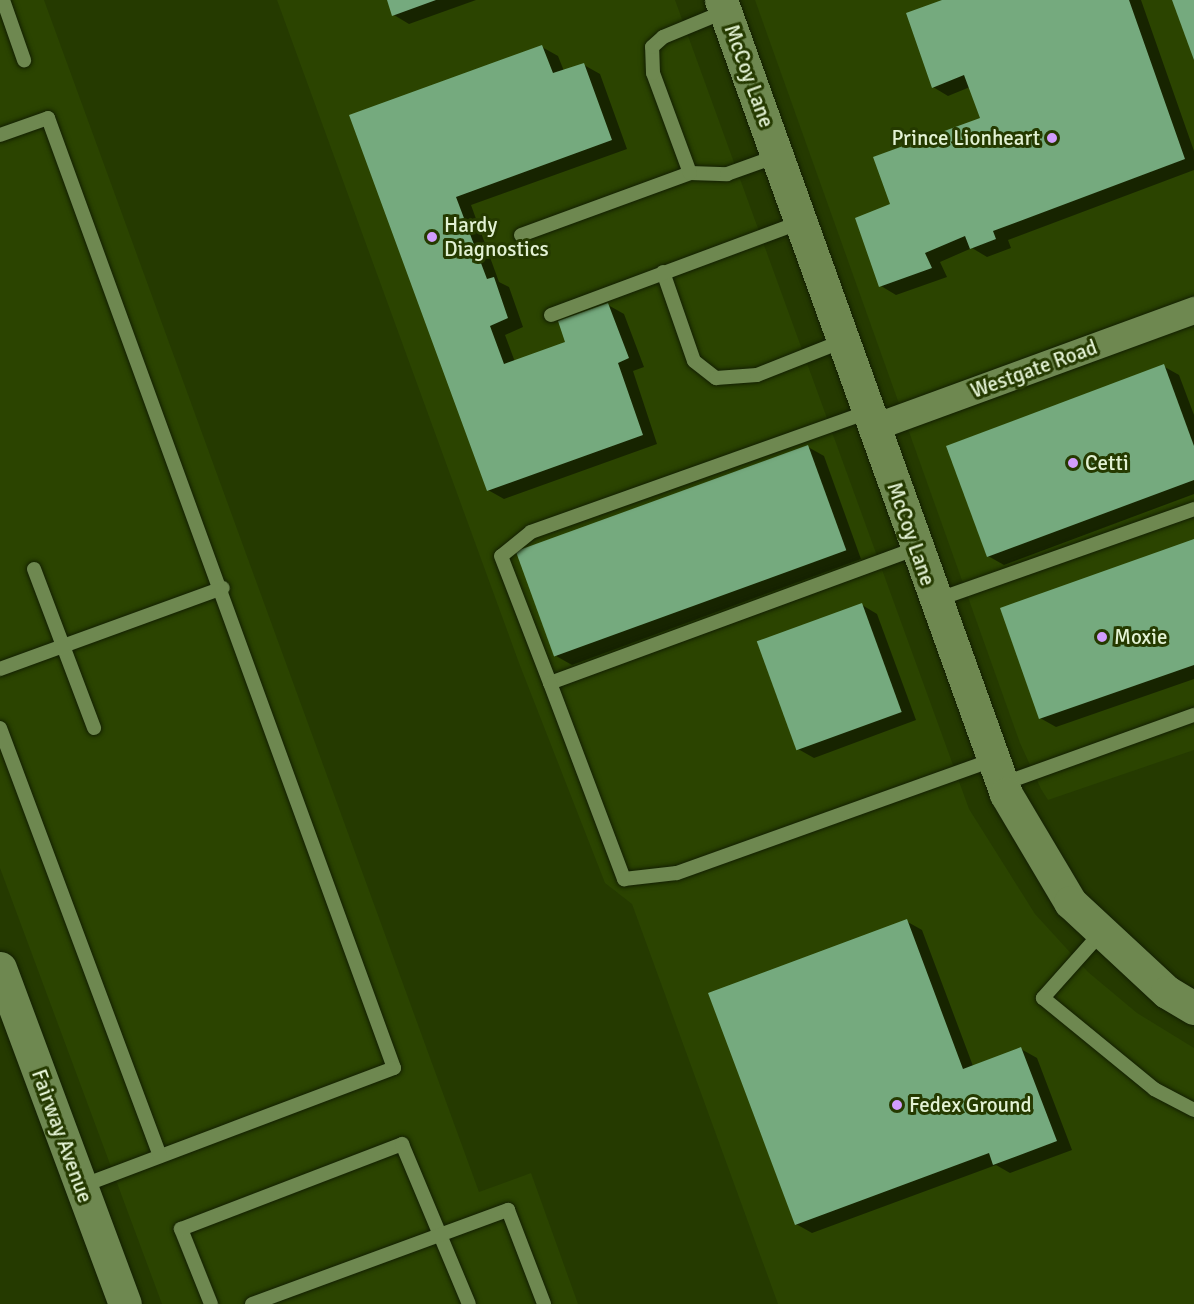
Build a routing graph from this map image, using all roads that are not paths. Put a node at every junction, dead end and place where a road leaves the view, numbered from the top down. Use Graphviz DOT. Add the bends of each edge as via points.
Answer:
graph roads {
  1 [pos="3,0"];
  2 [pos="723,6"];
  3 [pos="24,60"];
  4 [pos="0,135"];
  5 [pos="777,156"];
  6 [pos="690,173"];
  7 [pos="801,222"];
  8 [pos="520,236"];
  9 [pos="663,272"];
  10 [pos="1194,310"];
  11 [pos="551,315"];
  12 [pos="843,341"];
  13 [pos="871,419"];
  14 [pos="1194,509"];
  15 [pos="916,548"];
  16 [pos="34,569"];
  17 [pos="223,588"];
  18 [pos="934,600"];
  19 [pos="63,646"];
  20 [pos="0,669"];
  21 [pos="550,683"];
  22 [pos="1194,715"];
  23 [pos="0,728"];
  24 [pos="94,728"];
  25 [pos="997,772"];
  26 [pos="1100,934"];
  27 [pos="0,968"];
  28 [pos="1194,1008"];
  29 [pos="1194,1110"];
  30 [pos="160,1156"];
  31 [pos="81,1186"];
  32 [pos="442,1234"];
  33 [pos="125,1304"];
  34 [pos="211,1304"];
  35 [pos="252,1304"];
  36 [pos="469,1304"];
  37 [pos="544,1304"];
  1 -- 3 [label="lane"];
  2 -- 5 [label="street, McCoy Lane"];
  2 -- 6 [label="lane" via="663,37 652,47 653,73"];
  4 -- 17 [label="lane" via="48,118"];
  5 -- 6 [label="lane" via="727,174"];
  5 -- 7 [label="street, McCoy Lane"];
  6 -- 8 [label="lane"];
  7 -- 9 [label="lane"];
  7 -- 12 [label="street, McCoy Lane"];
  9 -- 11 [label="lane"];
  9 -- 12 [label="lane" via="694,361 716,378 757,375"];
  10 -- 13 [label="street, Westgate Road"];
  12 -- 13 [label="street, McCoy Lane"];
  13 -- 15 [label="street, McCoy Lane"];
  13 -- 21 [label="lane" via="531,532 501,556"];
  14 -- 18 [label="lane"];
  15 -- 18 [label="street, McCoy Lane"];
  15 -- 21 [label="lane"];
  16 -- 19 [label="lane"];
  17 -- 19 [label="lane"];
  17 -- 30 [label="lane" via="394,1068"];
  18 -- 25 [label="street, McCoy Lane"];
  19 -- 20 [label="lane"];
  19 -- 24 [label="lane"];
  21 -- 25 [label="lane" via="624,879 677,873"];
  22 -- 25 [label="lane"];
  23 -- 30 [label="lane"];
  25 -- 26 [label="street, McCoy Lane" via="1070,902"];
  26 -- 28 [label="street, McCoy Lane"];
  26 -- 29 [label="lane" via="1043,998 1154,1089"];
  27 -- 31 [label="street, Fairway Avenue"];
  30 -- 31 [label="lane"];
  31 -- 33 [label="street, Fairway Avenue"];
  32 -- 34 [label="lane" via="402,1144 181,1229"];
  32 -- 35 [label="lane"];
  32 -- 36 [label="lane"];
  32 -- 37 [label="lane" via="508,1210"];
}
